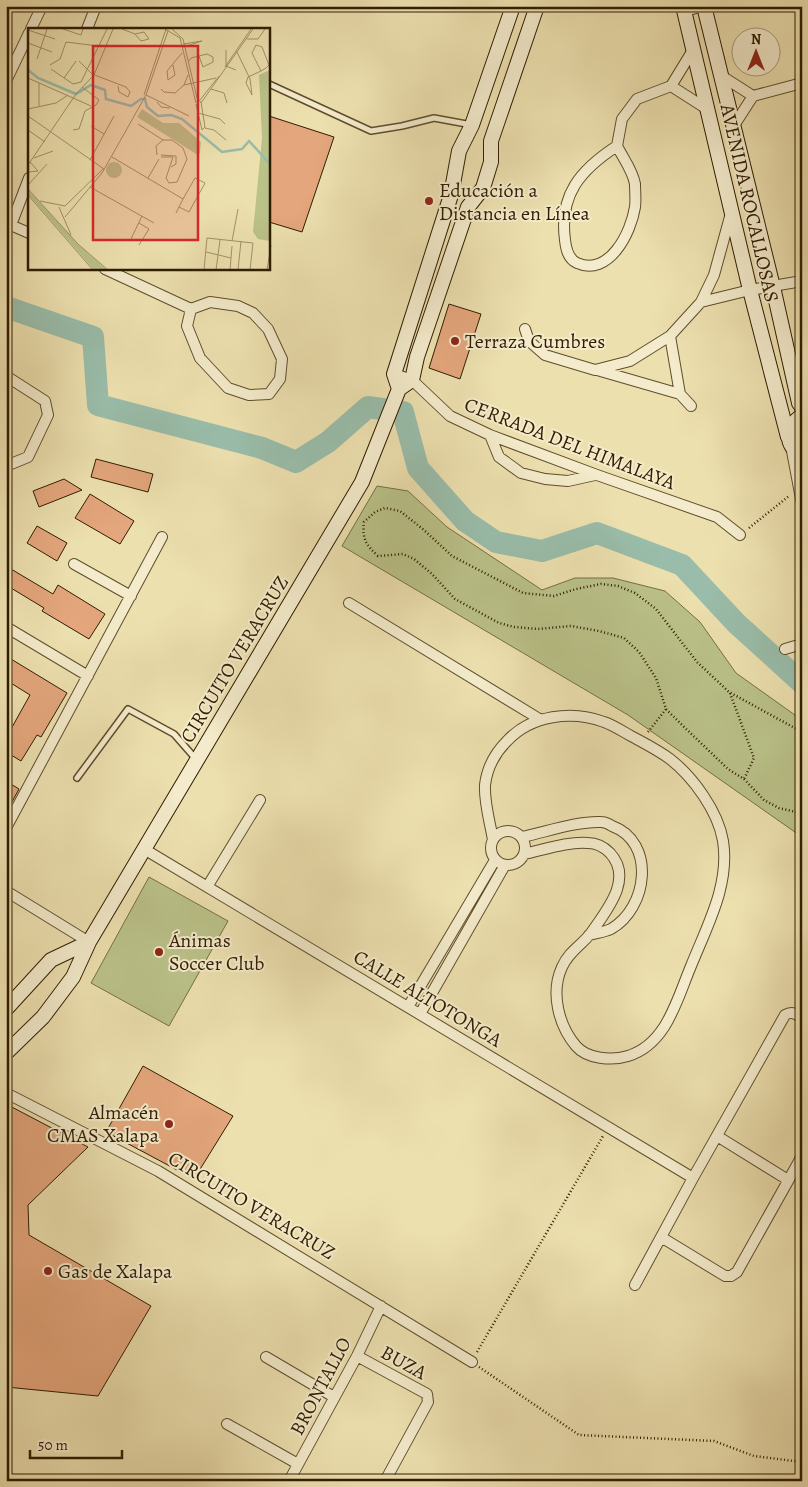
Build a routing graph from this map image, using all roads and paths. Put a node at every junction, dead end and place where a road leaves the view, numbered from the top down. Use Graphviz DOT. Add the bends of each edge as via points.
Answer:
graph roads {
  1 [pos="42,6"];
  2 [pos="96,6"];
  3 [pos="513,6"];
  4 [pos="537,6"];
  5 [pos="704,6"];
  6 [pos="683,9"];
  7 [pos="31,28"];
  8 [pos="87,28"];
  9 [pos="28,35"];
  10 [pos="693,50"];
  11 [pos="720,75"];
  12 [pos="6,81"];
  13 [pos="802,83"];
  14 [pos="270,84"];
  15 [pos="672,86"];
  16 [pos="753,96"];
  17 [pos="707,109"];
  18 [pos="733,127"];
  19 [pos="470,130"];
  20 [pos="492,141"];
  21 [pos="617,146"];
  22 [pos="743,168"];
  23 [pos="722,174"];
  24 [pos="28,180"];
  25 [pos="731,212"];
  26 [pos="8,225"];
  27 [pos="28,233"];
  28 [pos="107,270"];
  29 [pos="802,281"];
  30 [pos="773,287"];
  31 [pos="750,290"];
  32 [pos="701,302"];
  33 [pos="191,309"];
  34 [pos="525,329"];
  35 [pos="670,336"];
  36 [pos="595,370"];
  37 [pos="394,374"];
  38 [pos="6,376"];
  39 [pos="412,380"];
  40 [pos="397,394"];
  41 [pos="680,394"];
  42 [pos="691,406"];
  43 [pos="802,407"];
  44 [pos="802,416"];
  45 [pos="490,435"];
  46 [pos="789,441"];
  47 [pos="802,455"];
  48 [pos="6,466"];
  49 [pos="597,475"];
  50 [pos="798,488"];
  51 [pos="802,504"];
  52 [pos="740,535"];
  53 [pos="162,537"];
  54 [pos="74,564"];
  55 [pos="131,596"];
  56 [pos="349,603"];
  57 [pos="6,627"];
  58 [pos="802,644"];
  59 [pos="785,649"];
  60 [pos="88,676"];
  61 [pos="729,692"];
  62 [pos="666,709"];
  63 [pos="541,720"];
  64 [pos="802,732"];
  65 [pos="641,742"];
  66 [pos="197,760"];
  67 [pos="78,778"];
  68 [pos="744,779"];
  69 [pos="260,800"];
  70 [pos="802,812"];
  71 [pos="489,817"];
  72 [pos="6,828"];
  73 [pos="503,831"];
  74 [pos="522,837"];
  75 [pos="493,840"];
  76 [pos="144,850"];
  77 [pos="524,854"];
  78 [pos="495,860"];
  79 [pos="505,865"];
  80 [pos="207,887"];
  81 [pos="6,891"];
  82 [pos="459,921"];
  83 [pos="469,928"];
  84 [pos="589,935"];
  85 [pos="89,942"];
  86 [pos="430,968"];
  87 [pos="442,975"];
  88 [pos="408,1007"];
  89 [pos="6,1009"];
  90 [pos="420,1014"];
  91 [pos="802,1018"];
  92 [pos="6,1053"];
  93 [pos="6,1093"];
  94 [pos="609,1126"];
  95 [pos="717,1136"];
  96 [pos="802,1156"];
  97 [pos="693,1178"];
  98 [pos="788,1180"];
  99 [pos="661,1237"];
  100 [pos="635,1285"];
  101 [pos="381,1306"];
  102 [pos="358,1356"];
  103 [pos="266,1357"];
  104 [pos="472,1362"];
  105 [pos="334,1397"];
  106 [pos="227,1424"];
  107 [pos="802,1462"];
  108 [pos="298,1464"];
  109 [pos="289,1481"];
  110 [pos="385,1481"];
  1 -- 7 [label="street"];
  2 -- 8 [label="street"];
  3 -- 19 [label="street"];
  4 -- 20 [label="street"];
  5 -- 6 [label="street"];
  5 -- 11 [label="street, AVENIDA ROCALLOSAS"];
  6 -- 10 [label="street, AVENIDA ROCALLOSAS"];
  9 -- 12 [label="street"];
  10 -- 15 [label="street"];
  10 -- 17 [label="street, AVENIDA ROCALLOSAS"];
  11 -- 16 [label="street"];
  11 -- 18 [label="street, AVENIDA ROCALLOSAS"];
  13 -- 16 [label="street"];
  14 -- 19 [label="lane" via="371,131 434,118"];
  15 -- 17 [label="street"];
  15 -- 21 [label="street" via="637,99 622,119"];
  16 -- 18 [label="street"];
  17 -- 23 [label="street, AVENIDA ROCALLOSAS"];
  18 -- 22 [label="street, AVENIDA ROCALLOSAS"];
  19 -- 20 [label="street"];
  19 -- 37 [label="street" via="459,151 451,195"];
  20 -- 39 [label="street" via="492,162 483,188 468,207"];
  21 -- 21 [label="street" via="584,172 570,193 564,211 563,230 566,251 574,262 601,264 617,249 629,228 635,206 634,182"];
  22 -- 23 [label="street"];
  22 -- 30 [label="street, AVENIDA ROCALLOSAS"];
  23 -- 25 [label="street, AVENIDA ROCALLOSAS"];
  24 -- 26 [label="street"];
  25 -- 31 [label="street, AVENIDA ROCALLOSAS"];
  25 -- 32 [label="street" via="714,275"];
  26 -- 27 [label="street"];
  28 -- 33 [label="street"];
  29 -- 30 [label="street"];
  30 -- 31 [label="street"];
  30 -- 43 [label="street, AVENIDA ROCALLOSAS"];
  31 -- 32 [label="street"];
  31 -- 46 [label="street, AVENIDA ROCALLOSAS"];
  32 -- 35 [label="street"];
  33 -- 33 [label="street" via="187,326 200,358 228,388 249,395 269,394 280,379 282,359 268,328 253,313 238,306 210,302"];
  34 -- 36 [label="street" via="529,341 545,355"];
  35 -- 36 [label="street" via="630,361"];
  35 -- 41 [label="street"];
  36 -- 41 [label="street"];
  37 -- 39 [label="street, CERRADA DEL HIMALAYA"];
  37 -- 40 [label="street"];
  38 -- 48 [label="street" via="45,401 48,415 28,457"];
  39 -- 40 [label="street"];
  39 -- 45 [label="street, CERRADA DEL HIMALAYA" via="450,416"];
  40 -- 66 [label="street, CIRCUITO VERACRUZ" via="362,482"];
  41 -- 42 [label="street"];
  44 -- 46 [label="street" via="791,425"];
  45 -- 49 [label="street, CERRADA DEL HIMALAYA"];
  45 -- 49 [label="street" via="499,457 520,473 568,481"];
  46 -- 47 [label="street"];
  46 -- 50 [label="street, AVENIDA ROCALLOSAS"];
  49 -- 52 [label="street, CERRADA DEL HIMALAYA" via="717,516"];
  50 -- 51 [label="street, AVENIDA ROCALLOSAS"];
  50 -- 52 [label="path"];
  53 -- 55 [label="street"];
  54 -- 55 [label="street"];
  55 -- 60 [label="street"];
  56 -- 63 [label="street"];
  57 -- 60 [label="street"];
  58 -- 59 [label="street"];
  60 -- 72 [label="street"];
  61 -- 62 [label="path" via="697,662 656,609 635,593 601,584 554,596 523,594 452,556 400,511 385,508 364,522 362,534 378,556 403,554 414,559 455,599 499,623 538,629 571,626 624,638 639,652 656,678"];
  61 -- 64 [label="path"];
  61 -- 68 [label="path" via="754,758"];
  62 -- 65 [label="path"];
  62 -- 68 [label="path" via="728,770"];
  63 -- 65 [label="street" via="582,716 606,722"];
  63 -- 71 [label="street" via="514,733 498,751 485,784"];
  65 -- 84 [label="street" via="670,759 695,785 714,813 723,841 724,870 718,902 665,1028 648,1047 626,1057 602,1058 581,1052 569,1038 560,1018 557,992 561,968"];
  66 -- 67 [label="lane" via="174,734 128,709"];
  66 -- 76 [label="street, CIRCUITO VERACRUZ"];
  68 -- 70 [label="path" via="764,800 779,808"];
  69 -- 80 [label="street"];
  71 -- 73 [label="street"];
  71 -- 75 [label="street"];
  73 -- 74 [label="street"];
  73 -- 75 [label="street"];
  74 -- 77 [label="street"];
  74 -- 84 [label="street" via="583,823 603,822 622,829 635,842 643,874 635,903 611,929"];
  75 -- 78 [label="street" via="491,850"];
  76 -- 80 [label="street, CALLE ALTOTONGA"];
  76 -- 85 [label="street, CIRCUITO VERACRUZ"];
  77 -- 79 [label="street" via="517,863"];
  77 -- 84 [label="street" via="590,843 604,847 613,856 619,867 616,894"];
  78 -- 79 [label="street"];
  78 -- 82 [label="street"];
  79 -- 83 [label="street"];
  80 -- 88 [label="street, CALLE ALTOTONGA"];
  81 -- 85 [label="street"];
  82 -- 83 [label="street"];
  82 -- 86 [label="street"];
  83 -- 87 [label="street"];
  85 -- 89 [label="street" via="51,960"];
  85 -- 92 [label="street, CIRCUITO VERACRUZ" via="73,977 43,1017"];
  86 -- 87 [label="street"];
  86 -- 88 [label="street"];
  87 -- 90 [label="street"];
  88 -- 90 [label="street, CALLE ALTOTONGA"];
  90 -- 94 [label="street, CALLE ALTOTONGA"];
  91 -- 95 [label="street" via="789,1012 785,1015"];
  93 -- 101 [label="street, CIRCUITO VERACRUZ" via="158,1171"];
  94 -- 97 [label="street, CALLE ALTOTONGA"];
  94 -- 104 [label="path"];
  95 -- 97 [label="street"];
  95 -- 98 [label="street"];
  96 -- 98 [label="street"];
  97 -- 99 [label="street"];
  98 -- 99 [label="street" via="737,1272 731,1276 725,1276"];
  99 -- 100 [label="street"];
  101 -- 102 [label="street, BRONTALLO"];
  101 -- 104 [label="street, CIRCUITO VERACRUZ"];
  102 -- 105 [label="street, BRONTALLO"];
  102 -- 110 [label="street, BUZA" via="426,1394 428,1402"];
  103 -- 105 [label="street"];
  104 -- 107 [label="path" via="579,1435 714,1441 754,1456"];
  105 -- 108 [label="street, BRONTALLO"];
  106 -- 108 [label="street"];
  108 -- 109 [label="street, BRONTALLO"];
}
